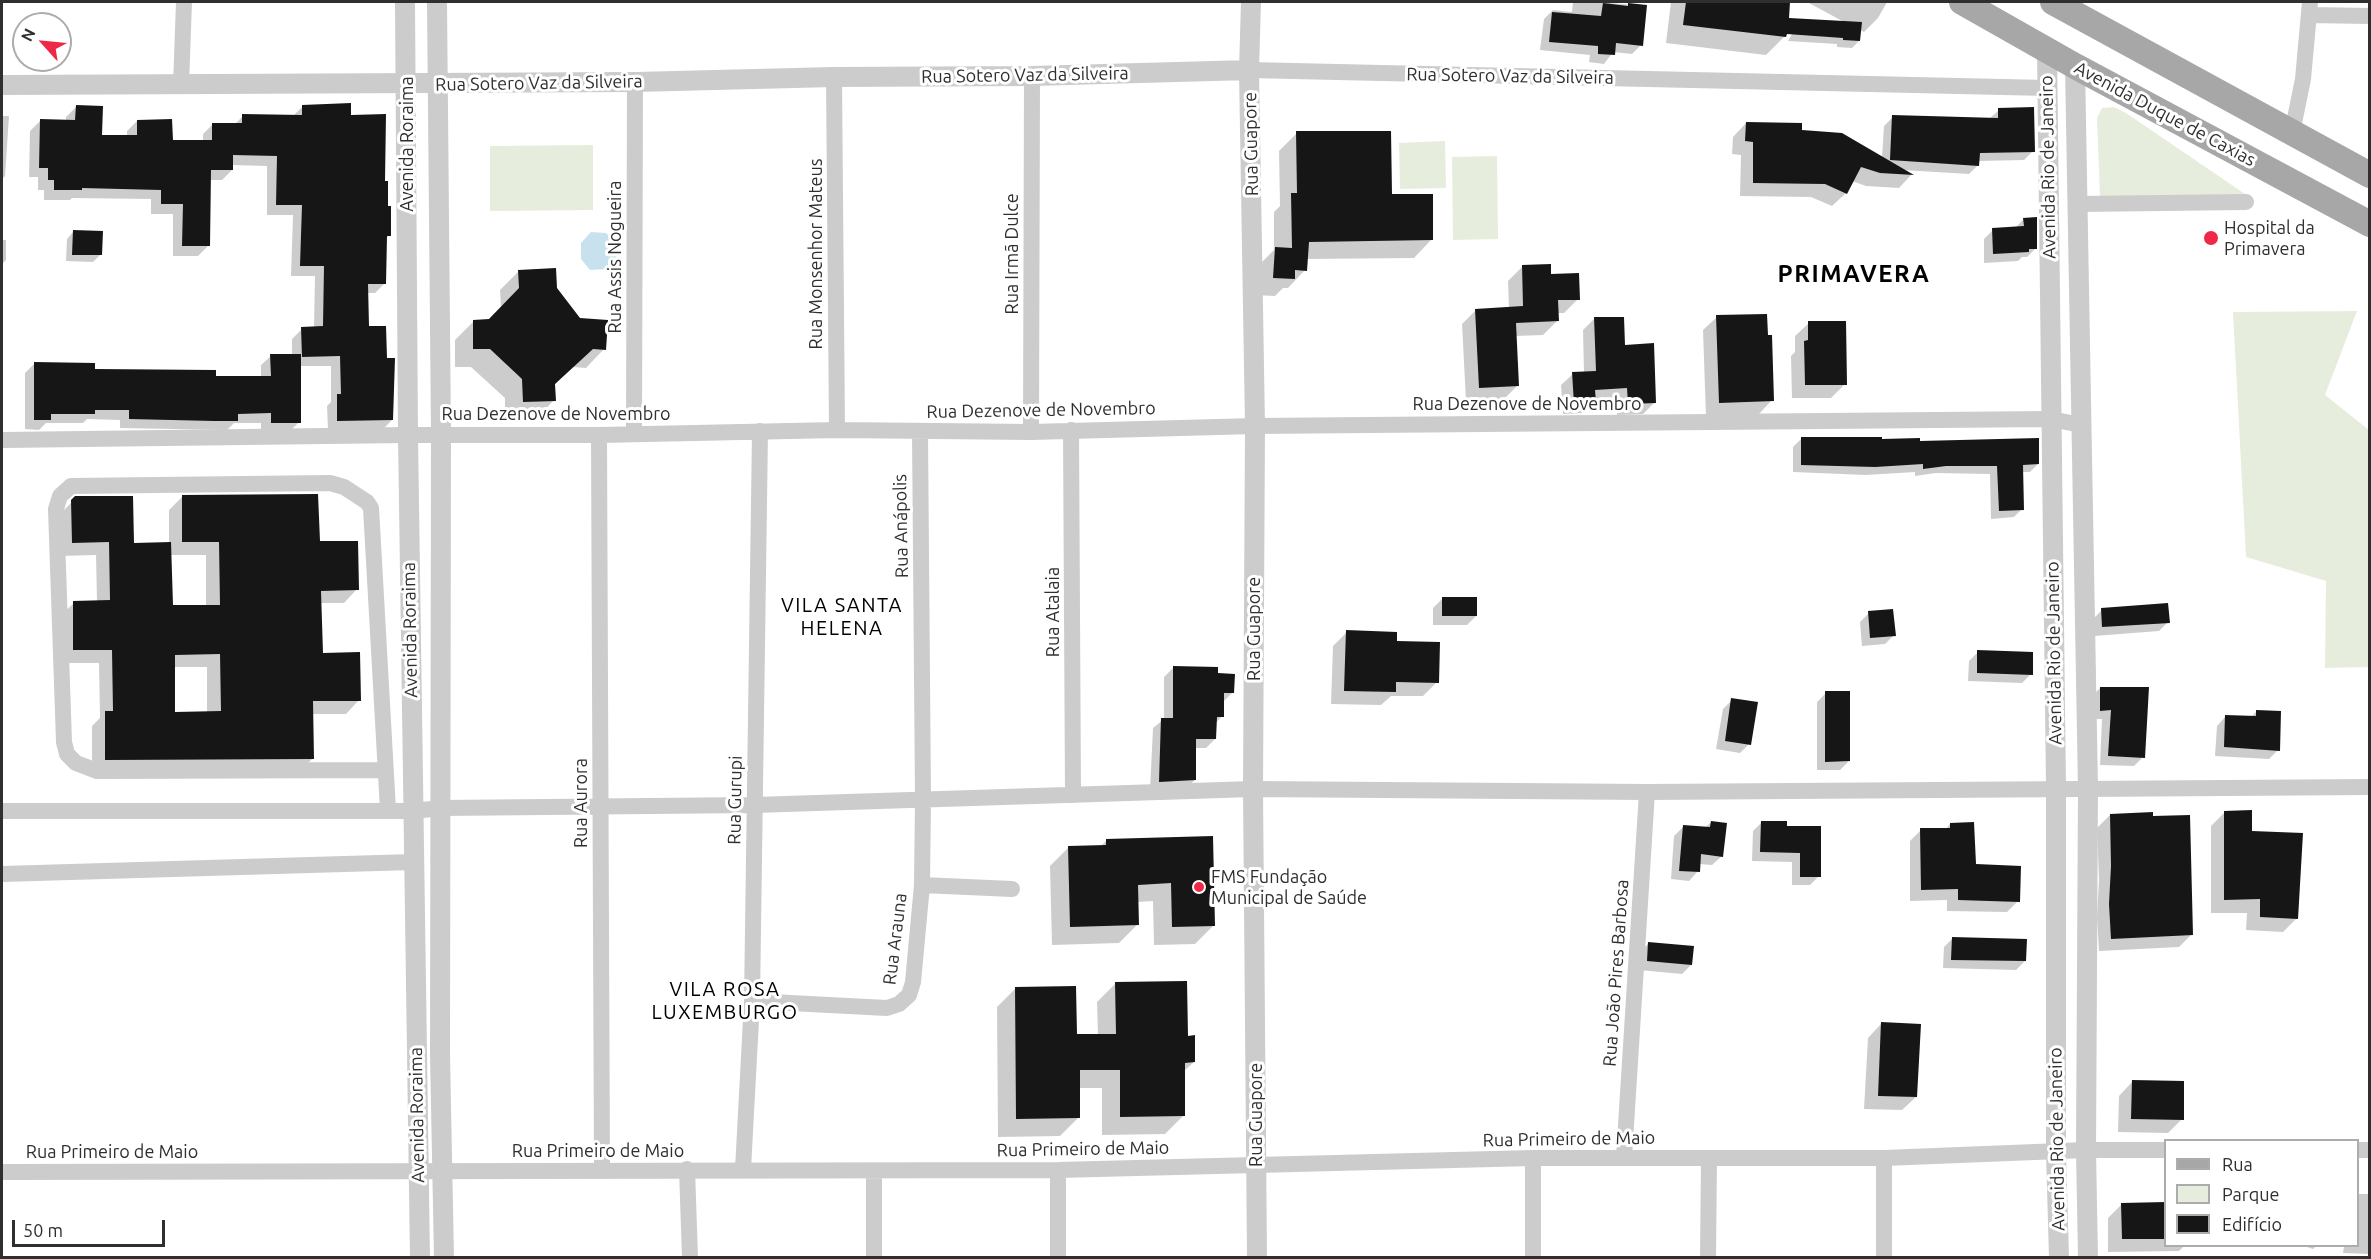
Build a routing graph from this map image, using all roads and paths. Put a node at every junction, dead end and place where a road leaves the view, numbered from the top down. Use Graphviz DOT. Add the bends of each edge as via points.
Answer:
graph roads {
  1 [pos="184,2"];
  2 [pos="405,2"];
  3 [pos="437,2"];
  4 [pos="1251,2"];
  5 [pos="1962,2"];
  6 [pos="2053,2"];
  7 [pos="2310,8"];
  8 [pos="2370,16"];
  9 [pos="2047,49"];
  10 [pos="2075,66"];
  11 [pos="1249,70"];
  12 [pos="1032,76"];
  13 [pos="834,77"];
  14 [pos="635,82"];
  15 [pos="406,84"];
  16 [pos="438,84"];
  17 [pos="2,85"];
  18 [pos="181,85"];
  19 [pos="2048,88"];
  20 [pos="2292,132"];
  21 [pos="2370,175"];
  22 [pos="2246,202"];
  23 [pos="2077,204"];
  24 [pos="2370,224"];
  25 [pos="2051,419"];
  26 [pos="2081,425"];
  27 [pos="1255,426"];
  28 [pos="837,430"];
  29 [pos="1071,430"];
  30 [pos="760,431"];
  31 [pos="920,432"];
  32 [pos="1031,432"];
  33 [pos="634,433"];
  34 [pos="441,434"];
  35 [pos="408,435"];
  36 [pos="599,435"];
  37 [pos="2,440"];
  38 [pos="385,770"];
  39 [pos="2370,787"];
  40 [pos="2056,788"];
  41 [pos="1253,789"];
  42 [pos="2088,789"];
  43 [pos="1647,792"];
  44 [pos="1073,795"];
  45 [pos="923,800"];
  46 [pos="754,805"];
  47 [pos="601,806"];
  48 [pos="441,808"];
  49 [pos="388,810"];
  50 [pos="413,811"];
  51 [pos="2,812"];
  52 [pos="413,862"];
  53 [pos="2,874"];
  54 [pos="922,885"];
  55 [pos="1012,889"];
  56 [pos="752,1000"];
  57 [pos="440,1054"];
  58 [pos="416,1056"];
  59 [pos="2086,1150"];
  60 [pos="2164,1150"];
  61 [pos="2056,1152"];
  62 [pos="1624,1157"];
  63 [pos="1533,1158"];
  64 [pos="1709,1158"];
  65 [pos="1884,1158"];
  66 [pos="1257,1165"];
  67 [pos="743,1169"];
  68 [pos="418,1170"];
  69 [pos="687,1170"];
  70 [pos="1058,1170"];
  71 [pos="443,1171"];
  72 [pos="602,1171"];
  73 [pos="874,1171"];
  74 [pos="2,1172"];
  75 [pos="420,1257"];
  76 [pos="444,1257"];
  77 [pos="690,1257"];
  78 [pos="874,1257"];
  79 [pos="1058,1257"];
  80 [pos="1257,1257"];
  81 [pos="1533,1257"];
  82 [pos="1708,1257"];
  83 [pos="1884,1257"];
  84 [pos="2059,1257"];
  85 [pos="2088,1257"];
  1 -- 18 [label="street"];
  2 -- 15 [label="street, Avenida Roraima"];
  3 -- 16 [label="street, Avenida Roraima"];
  4 -- 11 [label="street, Rua Guapore"];
  5 -- 9 [label="main road, Avenida Duque de Caxias"];
  6 -- 20 [label="main road"];
  7 -- 8 [label="street"];
  7 -- 20 [label="street" via="2303,79"];
  9 -- 10 [label="main road, Avenida Duque de Caxias"];
  9 -- 19 [label="street, Avenida Rio de Janeiro"];
  10 -- 23 [label="street, Avenida Rio de Janeiro"];
  10 -- 24 [label="main road, Avenida Duque de Caxias"];
  11 -- 12 [label="street, Rua Sotero Vaz da Silveira"];
  11 -- 19 [label="street, Rua Sotero Vaz da Silveira"];
  11 -- 27 [label="street, Rua Guapore"];
  12 -- 13 [label="street, Rua Sotero Vaz da Silveira"];
  12 -- 32 [label="street, Rua Irmã Dulce"];
  13 -- 14 [label="street, Rua Sotero Vaz da Silveira"];
  13 -- 28 [label="street, Rua Monsenhor Mateus"];
  14 -- 16 [label="street, Rua Sotero Vaz da Silveira"];
  14 -- 33 [label="street, Rua Assis Nogueira"];
  15 -- 16 [label="street, Rua Sotero Vaz da Silveira"];
  15 -- 18 [label="street, Rua Sotero Vaz da Silveira"];
  15 -- 35 [label="street, Avenida Roraima"];
  16 -- 34 [label="street, Avenida Roraima"];
  17 -- 18 [label="street, Rua Sotero Vaz da Silveira"];
  19 -- 25 [label="street, Avenida Rio de Janeiro"];
  20 -- 21 [label="main road"];
  22 -- 23 [label="street"];
  23 -- 26 [label="street, Avenida Rio de Janeiro"];
  25 -- 26 [label="street, Rua Dezenove de Novembro"];
  25 -- 27 [label="street, Rua Dezenove de Novembro"];
  25 -- 40 [label="street, Avenida Rio de Janeiro"];
  26 -- 42 [label="street, Avenida Rio de Janeiro"];
  27 -- 29 [label="street, Rua Dezenove de Novembro"];
  27 -- 41 [label="street, Rua Guapore"];
  28 -- 30 [label="street, Rua Dezenove de Novembro"];
  28 -- 31 [label="street, Rua Dezenove de Novembro"];
  29 -- 32 [label="street, Rua Dezenove de Novembro"];
  29 -- 44 [label="street, Rua Atalaia"];
  30 -- 33 [label="street, Rua Dezenove de Novembro"];
  30 -- 46 [label="street, Rua Gurupi"];
  31 -- 32 [label="street, Rua Dezenove de Novembro"];
  31 -- 45 [label="street, Rua Anápolis"];
  33 -- 36 [label="street, Rua Dezenove de Novembro"];
  34 -- 35 [label="street, Rua Dezenove de Novembro"];
  34 -- 36 [label="street, Rua Dezenove de Novembro"];
  34 -- 48 [label="street, Avenida Roraima"];
  35 -- 37 [label="street, Rua Dezenove de Novembro"];
  35 -- 50 [label="street, Avenida Roraima"];
  36 -- 47 [label="street, Rua Aurora"];
  38 -- 38 [label="street" via="372,508 357,494 330,483 71,486 60,496 56,509 64,742 67,754 76,763 97,771"];
  38 -- 49 [label="street"];
  39 -- 42 [label="street"];
  40 -- 42 [label="street"];
  40 -- 43 [label="street"];
  40 -- 61 [label="street, Avenida Rio de Janeiro"];
  41 -- 43 [label="street"];
  41 -- 44 [label="street"];
  41 -- 66 [label="street, Rua Guapore"];
  42 -- 59 [label="street, Avenida Rio de Janeiro"];
  43 -- 62 [label="street, Rua João Pires Barbosa"];
  44 -- 45 [label="street"];
  45 -- 46 [label="street"];
  45 -- 54 [label="street, Rua Arauna"];
  46 -- 47 [label="street"];
  46 -- 56 [label="street, Rua Gurupi"];
  47 -- 48 [label="street"];
  47 -- 72 [label="street, Rua Aurora"];
  48 -- 50 [label="street"];
  48 -- 57 [label="street, Avenida Roraima"];
  49 -- 50 [label="street"];
  49 -- 51 [label="street"];
  50 -- 52 [label="street, Avenida Roraima"];
  52 -- 53 [label="street"];
  52 -- 58 [label="street, Avenida Roraima"];
  54 -- 55 [label="street"];
  54 -- 56 [label="street, Rua Arauna" via="913,982 909,995 899,1004 887,1008"];
  56 -- 67 [label="street, Rua Gurupi"];
  57 -- 58 [label="street"];
  57 -- 71 [label="street, Avenida Roraima"];
  58 -- 68 [label="street, Avenida Roraima"];
  59 -- 60 [label="street, Rua Primeiro de Maio"];
  59 -- 61 [label="street, Rua Primeiro de Maio"];
  59 -- 85 [label="street, Avenida Rio de Janeiro"];
  61 -- 65 [label="street, Rua Primeiro de Maio"];
  61 -- 84 [label="street, Avenida Rio de Janeiro"];
  62 -- 63 [label="street, Rua Primeiro de Maio"];
  62 -- 64 [label="street, Rua Primeiro de Maio"];
  63 -- 66 [label="street, Rua Primeiro de Maio"];
  63 -- 81 [label="street"];
  64 -- 65 [label="street, Rua Primeiro de Maio"];
  64 -- 82 [label="street"];
  65 -- 83 [label="street"];
  66 -- 70 [label="street, Rua Primeiro de Maio"];
  66 -- 80 [label="street, Rua Guapore"];
  67 -- 69 [label="street, Rua Primeiro de Maio"];
  67 -- 73 [label="street, Rua Primeiro de Maio"];
  68 -- 71 [label="street, Rua Primeiro de Maio"];
  68 -- 74 [label="street, Rua Primeiro de Maio"];
  68 -- 75 [label="street, Avenida Roraima"];
  69 -- 72 [label="street, Rua Primeiro de Maio"];
  69 -- 77 [label="street"];
  70 -- 73 [label="street, Rua Primeiro de Maio"];
  70 -- 79 [label="street"];
  71 -- 72 [label="street, Rua Primeiro de Maio"];
  71 -- 76 [label="street, Avenida Roraima"];
  73 -- 78 [label="street"];
}
